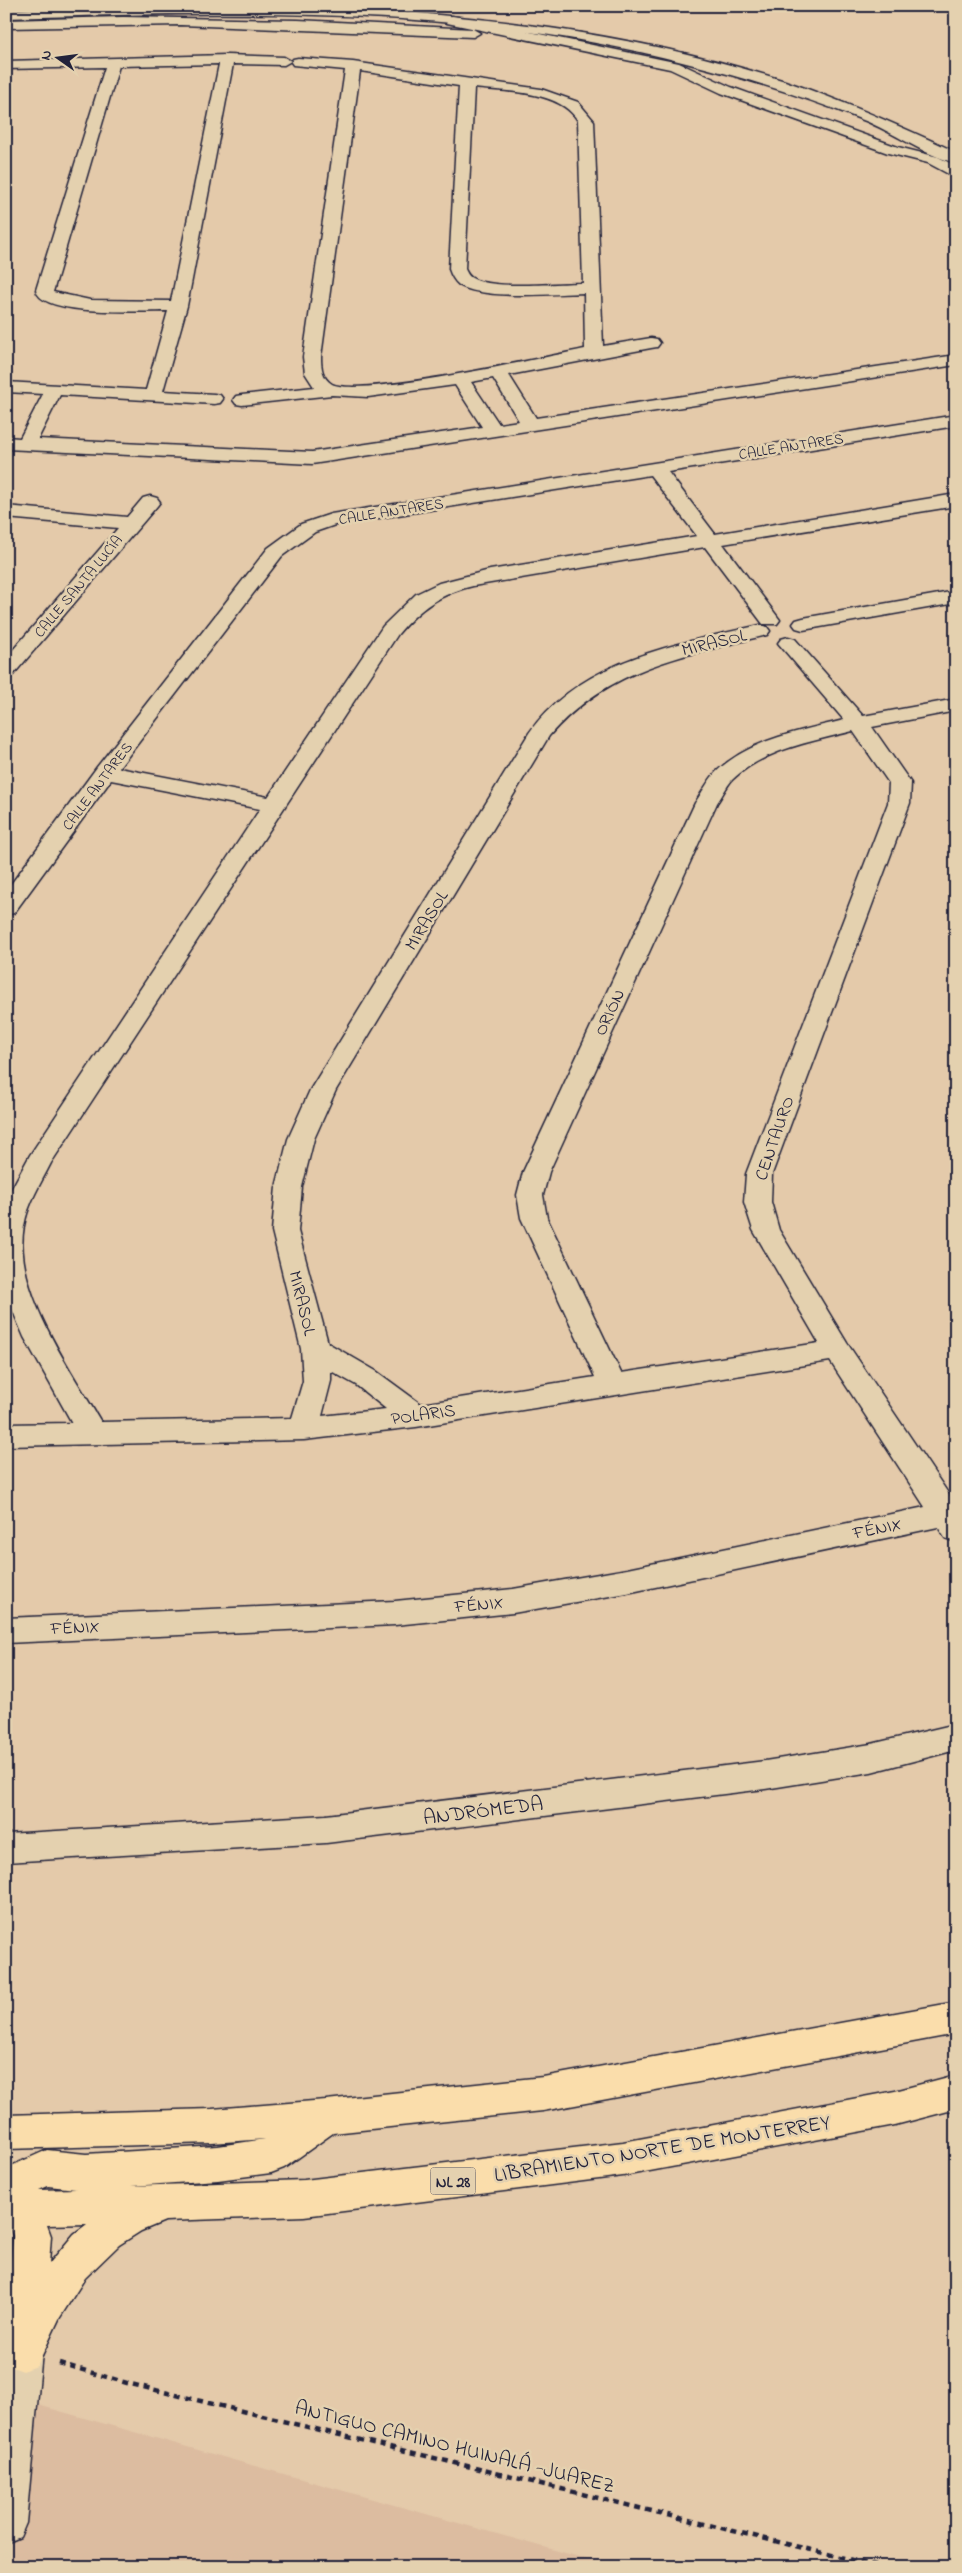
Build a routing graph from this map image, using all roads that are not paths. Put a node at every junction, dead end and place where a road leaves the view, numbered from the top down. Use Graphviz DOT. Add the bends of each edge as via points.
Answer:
graph roads {
  1 [pos="6,14"];
  2 [pos="219,14"];
  3 [pos="452,20"];
  4 [pos="6,24"];
  5 [pos="529,36"];
  6 [pos="227,59"];
  7 [pos="113,63"];
  8 [pos="6,65"];
  9 [pos="353,66"];
  10 [pos="467,80"];
  11 [pos="956,158"];
  12 [pos="956,172"];
  13 [pos="592,288"];
  14 [pos="178,306"];
  15 [pos="651,342"];
  16 [pos="594,351"];
  17 [pos="956,360"];
  18 [pos="499,373"];
  19 [pos="461,380"];
  20 [pos="6,387"];
  21 [pos="54,390"];
  22 [pos="331,390"];
  23 [pos="152,396"];
  24 [pos="214,399"];
  25 [pos="242,400"];
  26 [pos="956,420"];
  27 [pos="531,426"];
  28 [pos="494,431"];
  29 [pos="6,443"];
  30 [pos="26,444"];
  31 [pos="655,468"];
  32 [pos="956,500"];
  33 [pos="150,502"];
  34 [pos="6,512"];
  35 [pos="131,523"];
  36 [pos="711,540"];
  37 [pos="956,597"];
  38 [pos="803,624"];
  39 [pos="765,626"];
  40 [pos="788,643"];
  41 [pos="6,671"];
  42 [pos="956,705"];
  43 [pos="858,723"];
  44 [pos="105,772"];
  45 [pos="275,805"];
  46 [pos="6,908"];
  47 [pos="315,1349"];
  48 [pos="837,1350"];
  49 [pos="613,1386"];
  50 [pos="416,1416"];
  51 [pos="304,1429"];
  52 [pos="93,1434"];
  53 [pos="6,1435"];
  54 [pos="950,1522"];
  55 [pos="6,1630"];
  56 [pos="956,1737"];
  57 [pos="6,1848"];
  58 [pos="956,2018"];
  59 [pos="956,2092"];
  60 [pos="326,2117"];
  61 [pos="6,2132"];
  62 [pos="11,2196"];
  63 [pos="167,2203"];
  64 [pos="23,2352"];
  65 [pos="6,2524"];
  1 -- 2 [label="street"];
  2 -- 3 [label="street" via="350,12"];
  2 -- 4 [label="street"];
  2 -- 5 [label="street"];
  3 -- 5 [label="street"];
  3 -- 11 [label="street" via="553,33 709,65 819,99"];
  5 -- 12 [label="street" via="674,66 726,90 893,150 933,160"];
  6 -- 7 [label="street"];
  6 -- 9 [label="street"];
  6 -- 14 [label="street"];
  7 -- 8 [label="street"];
  7 -- 14 [label="street" via="45,295 74,303"];
  9 -- 10 [label="street"];
  9 -- 22 [label="street" via="312,357 316,379"];
  10 -- 13 [label="street" via="541,93 565,101 581,111 586,121"];
  10 -- 13 [label="street" via="459,276 466,282 486,287"];
  13 -- 16 [label="street"];
  14 -- 23 [label="street"];
  15 -- 16 [label="street"];
  16 -- 18 [label="street"];
  17 -- 27 [label="street"];
  18 -- 19 [label="street"];
  18 -- 27 [label="street"];
  19 -- 22 [label="street" via="378,389"];
  19 -- 28 [label="street"];
  20 -- 21 [label="street"];
  21 -- 23 [label="street"];
  21 -- 30 [label="street"];
  22 -- 25 [label="street"];
  23 -- 24 [label="street"];
  26 -- 31 [label="street, CALLE ANTARES"];
  27 -- 28 [label="street"];
  28 -- 30 [label="street" via="312,458"];
  29 -- 30 [label="street"];
  31 -- 36 [label="street, MIRASOL"];
  31 -- 44 [label="street, CALLE ANTARES" via="331,520 308,528 275,552"];
  32 -- 36 [label="street"];
  33 -- 35 [label="street, CALLE SANTA LUCÍA"];
  34 -- 35 [label="street"];
  35 -- 41 [label="street, CALLE SANTA LUCÍA"];
  36 -- 39 [label="street, MIRASOL"];
  36 -- 45 [label="street" via="490,576 427,594 409,608 390,630"];
  37 -- 38 [label="street"];
  38 -- 39 [label="street" via="788,618"];
  38 -- 40 [label="street" via="808,630 806,636"];
  39 -- 40 [label="street" via="766,637"];
  39 -- 47 [label="street, MIRASOL" via="655,656 608,676 568,703 540,733 323,1090 301,1139 289,1187 285,1231"];
  40 -- 43 [label="street, CENTAURO"];
  42 -- 43 [label="street, ORIÓN"];
  43 -- 48 [label="street, CENTAURO" via="900,783 899,803 759,1174 756,1194 758,1212 766,1230"];
  43 -- 49 [label="street, ORIÓN" via="780,743 745,758 723,778 706,803 536,1172 530,1195 534,1218"];
  44 -- 45 [label="street"];
  44 -- 46 [label="street, CALLE ANTARES"];
  45 -- 52 [label="street" via="39,1161 20,1198 8,1234 10,1265 31,1321"];
  47 -- 50 [label="street, MIRASOL" via="366,1378"];
  47 -- 51 [label="street, MIRASOL" via="317,1381"];
  48 -- 49 [label="street, POLARIS"];
  48 -- 54 [label="street, CENTAURO"];
  49 -- 50 [label="street, POLARIS"];
  50 -- 51 [label="street, POLARIS"];
  51 -- 52 [label="street, POLARIS"];
  52 -- 53 [label="street, POLARIS"];
  54 -- 55 [label="street, FÉNIX" via="513,1600 395,1613"];
  56 -- 57 [label="street, ANDRÓMEDA" via="871,1758 765,1775 336,1828"];
  58 -- 60 [label="main road" via="543,2094"];
  59 -- 63 [label="main road, LIBRAMIENTO NORTE DE MONTERREY / NL 28" via="895,2108 623,2159 304,2198"];
  60 -- 61 [label="main road" via="212,2126"];
  60 -- 62 [label="main road" via="271,2156 86,2172 47,2168 22,2179"];
  62 -- 63 [label="main road, LIBRAMIENTO NORTE DE MONTERREY / NL 28"];
  62 -- 64 [label="main road" via="32,2236"];
  63 -- 64 [label="main road" via="142,2212 83,2250 58,2280"];
  64 -- 65 [label="street"];
}
